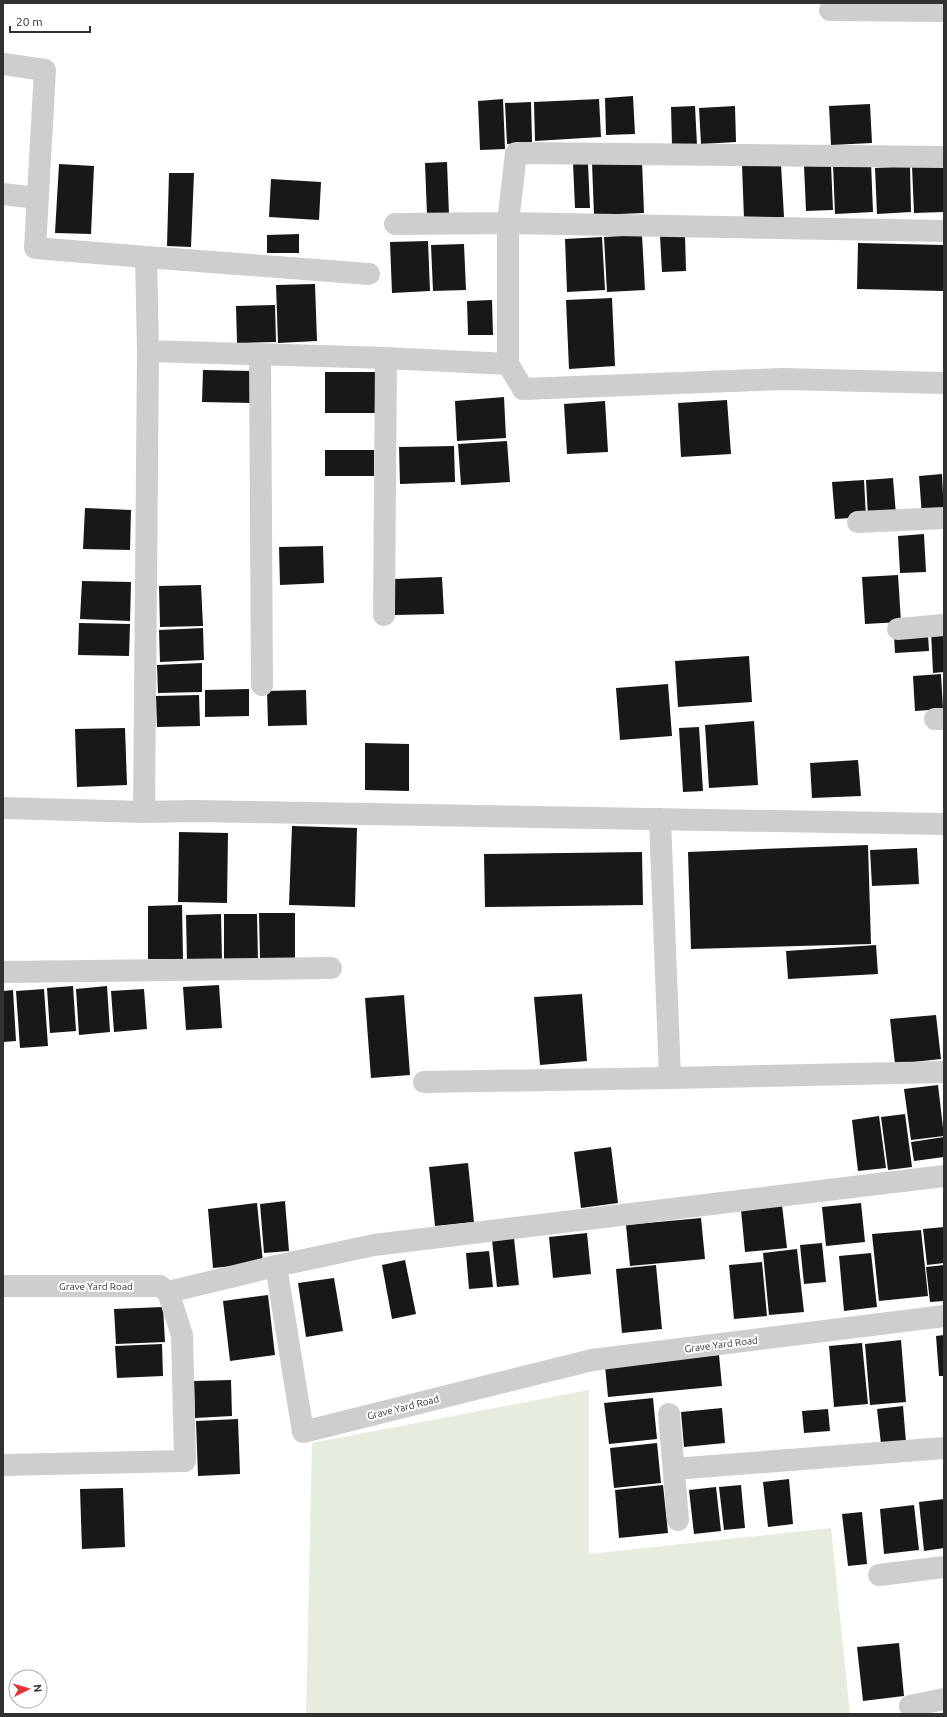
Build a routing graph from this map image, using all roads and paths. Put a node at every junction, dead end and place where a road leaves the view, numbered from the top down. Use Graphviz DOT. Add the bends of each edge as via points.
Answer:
graph roads {
  1 [pos="830,10"];
  2 [pos="944,11"];
  3 [pos="3,64"];
  4 [pos="944,157"];
  5 [pos="3,194"];
  6 [pos="37,198"];
  7 [pos="508,223"];
  8 [pos="395,224"];
  9 [pos="944,230"];
  10 [pos="146,256"];
  11 [pos="369,274"];
  12 [pos="148,351"];
  13 [pos="260,355"];
  14 [pos="386,358"];
  15 [pos="508,364"];
  16 [pos="944,383"];
  17 [pos="944,518"];
  18 [pos="858,522"];
  19 [pos="384,615"];
  20 [pos="944,625"];
  21 [pos="898,629"];
  22 [pos="262,686"];
  23 [pos="3,808"];
  24 [pos="144,812"];
  25 [pos="660,819"];
  26 [pos="944,824"];
  27 [pos="331,968"];
  28 [pos="3,972"];
  29 [pos="944,1072"];
  30 [pos="670,1078"];
  31 [pos="424,1082"];
  32 [pos="944,1176"];
  33 [pos="276,1266"];
  34 [pos="3,1286"];
  35 [pos="168,1292"];
  36 [pos="944,1316"];
  37 [pos="670,1414"];
  38 [pos="944,1448"];
  39 [pos="3,1465"];
  40 [pos="674,1469"];
  41 [pos="678,1520"];
  42 [pos="944,1567"];
  43 [pos="879,1575"];
  44 [pos="944,1699"];
  45 [pos="910,1706"];
  1 -- 2 [label="street"];
  3 -- 6 [label="street" via="45,70"];
  4 -- 7 [label="street" via="516,153"];
  5 -- 6 [label="street"];
  6 -- 10 [label="street" via="35,248"];
  7 -- 8 [label="street"];
  7 -- 9 [label="street"];
  7 -- 15 [label="street"];
  10 -- 11 [label="street"];
  10 -- 12 [label="street"];
  12 -- 13 [label="street"];
  12 -- 24 [label="street"];
  13 -- 14 [label="street"];
  13 -- 22 [label="street"];
  14 -- 15 [label="street"];
  14 -- 19 [label="street"];
  15 -- 16 [label="street" via="523,389 783,378"];
  17 -- 18 [label="street"];
  20 -- 21 [label="street"];
  23 -- 24 [label="street"];
  24 -- 25 [label="street"];
  25 -- 26 [label="street"];
  25 -- 30 [label="street"];
  27 -- 28 [label="street"];
  29 -- 30 [label="street"];
  30 -- 31 [label="street"];
  32 -- 33 [label="street" via="374,1245"];
  33 -- 35 [label="street"];
  33 -- 36 [label="street, Grave Yard Road" via="303,1432 592,1360"];
  34 -- 35 [label="street, Grave Yard Road" via="160,1286"];
  35 -- 39 [label="street" via="182,1335 185,1461"];
  37 -- 40 [label="street"];
  38 -- 40 [label="street"];
  40 -- 41 [label="street"];
  42 -- 43 [label="street"];
  44 -- 45 [label="street"];
}
